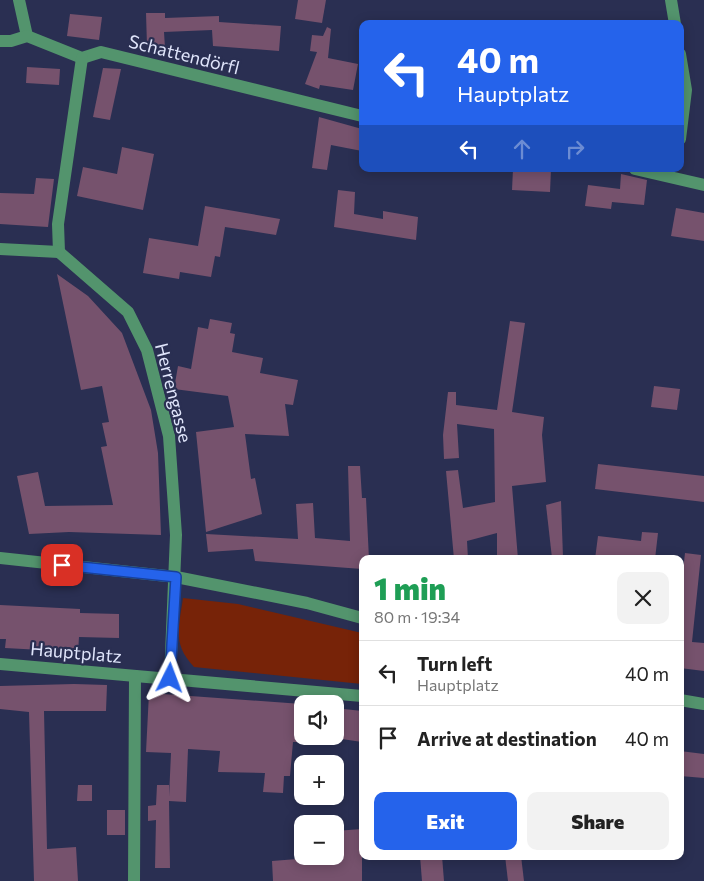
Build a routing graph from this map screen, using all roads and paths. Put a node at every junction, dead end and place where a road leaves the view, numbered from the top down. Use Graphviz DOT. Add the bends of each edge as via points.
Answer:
graph roads {
  1 [pos="19,0"];
  2 [pos="672,0"];
  3 [pos="674,20"];
  4 [pos="27,36"];
  5 [pos="0,41"];
  6 [pos="82,58"];
  7 [pos="684,78"];
  8 [pos="684,106"];
  9 [pos="359,115"];
  10 [pos="676,173"];
  11 [pos="704,185"];
  12 [pos="0,249"];
  13 [pos="59,252"];
  14 [pos="0,558"];
  15 [pos="176,577"];
  16 [pos="359,617"];
  17 [pos="0,664"];
  18 [pos="134,676"];
  19 [pos="170,678"];
  20 [pos="359,696"];
  21 [pos="684,701"];
  22 [pos="704,704"];
  23 [pos="134,881"];
  1 -- 4 [label="street"];
  2 -- 3 [label="street"];
  4 -- 5 [label="street" via="11,42"];
  4 -- 6 [label="street"];
  6 -- 9 [label="street, Schattendörfl" via="101,52"];
  6 -- 13 [label="street" via="58,224"];
  7 -- 8 [label="street"];
  10 -- 11 [label="street"];
  12 -- 13 [label="street"];
  13 -- 15 [label="street, Herrengasse" via="128,312 147,350 169,436"];
  14 -- 15 [label="street"];
  15 -- 16 [label="street" via="307,603"];
  15 -- 19 [label="street"];
  17 -- 18 [label="street, Hauptplatz"];
  18 -- 19 [label="street, Hauptplatz"];
  18 -- 23 [label="street"];
  19 -- 20 [label="street, Hauptplatz"];
  21 -- 22 [label="street"];
}
